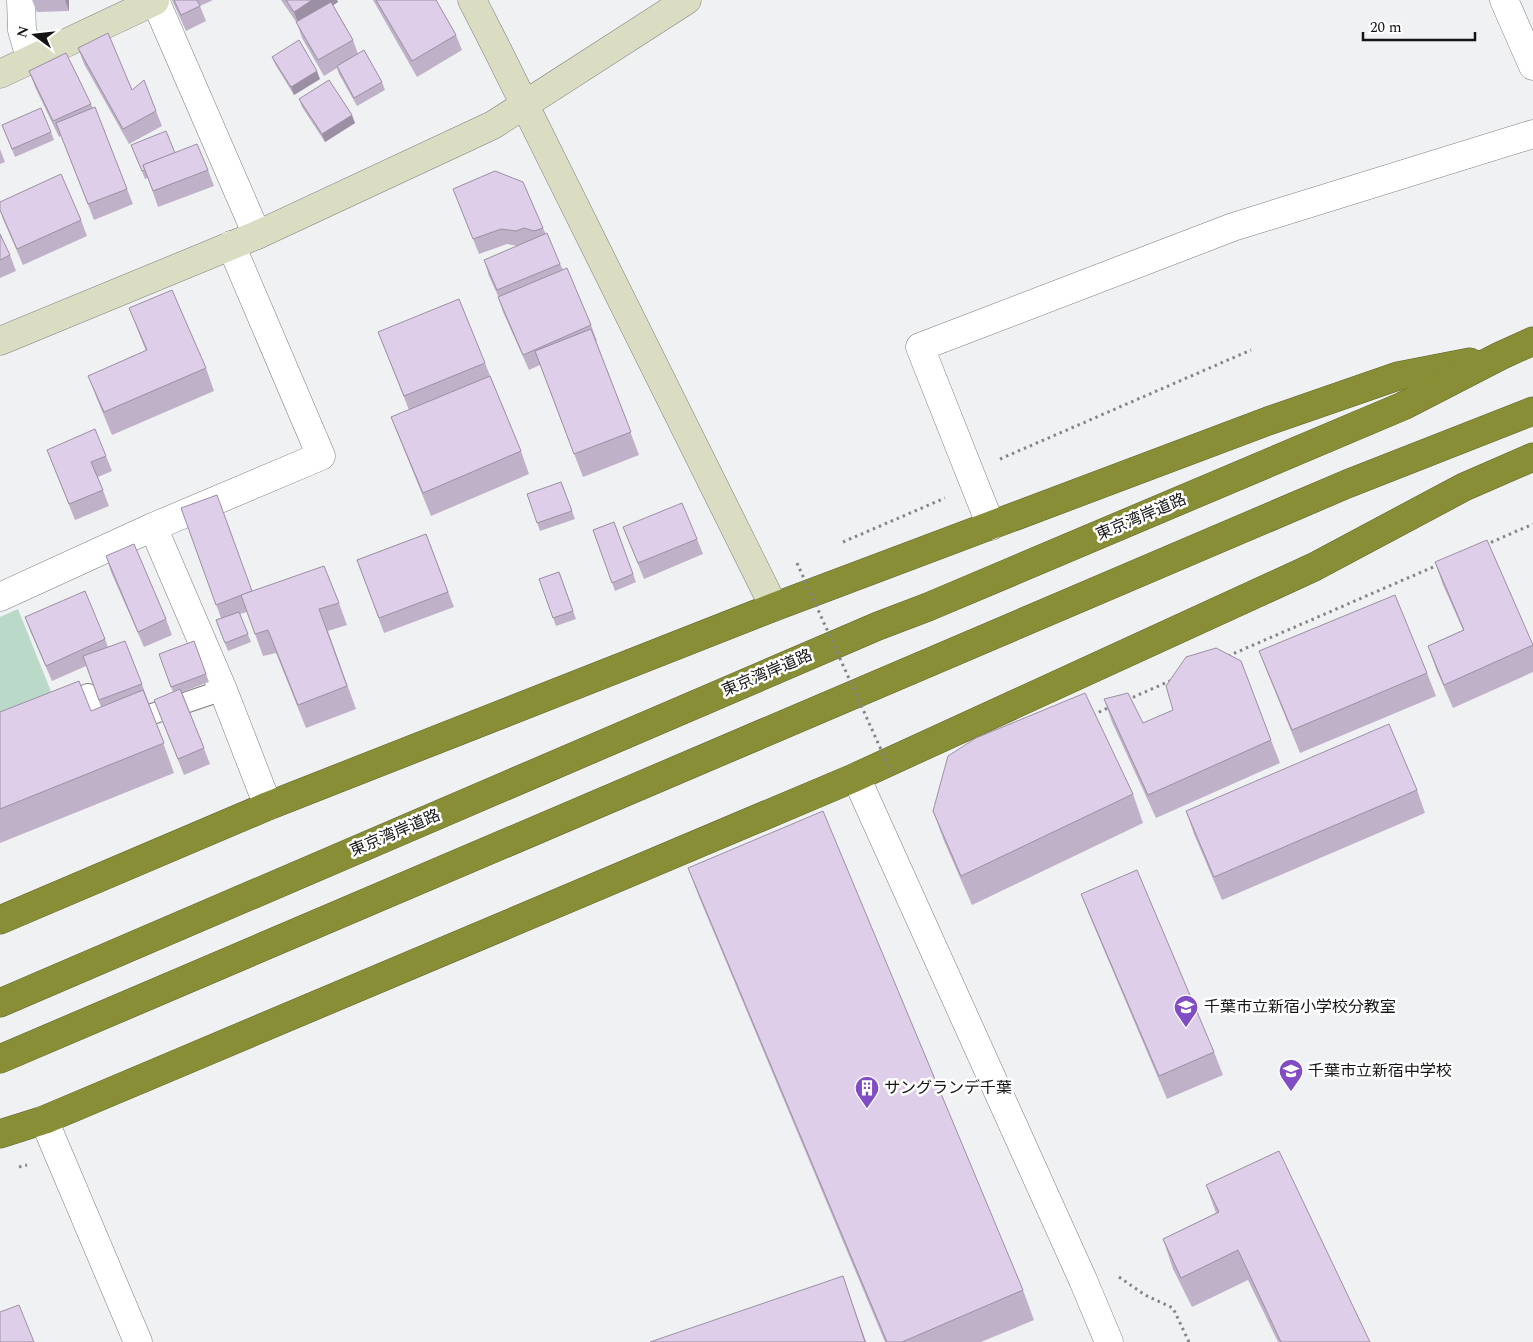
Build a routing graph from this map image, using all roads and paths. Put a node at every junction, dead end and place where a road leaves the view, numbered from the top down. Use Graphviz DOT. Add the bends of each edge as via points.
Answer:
graph roads {
  1 [pos="21,0"];
  2 [pos="155,0"];
  3 [pos="472,0"];
  4 [pos="686,0"];
  5 [pos="1504,0"];
  6 [pos="31,60"];
  7 [pos="1533,66"];
  8 [pos="0,74"];
  9 [pos="524,104"];
  10 [pos="1533,134"];
  11 [pos="257,235"];
  12 [pos="232,245"];
  13 [pos="0,341"];
  14 [pos="1533,341"];
  15 [pos="1251,350"];
  16 [pos="1500,356"];
  17 [pos="1533,411"];
  18 [pos="1533,457"];
  19 [pos="993,462"];
  20 [pos="945,498"];
  21 [pos="1533,524"];
  22 [pos="992,526"];
  23 [pos="153,527"];
  24 [pos="840,544"];
  25 [pos="1478,548"];
  26 [pos="805,559"];
  27 [pos="1442,564"];
  28 [pos="0,597"];
  29 [pos="774,607"];
  30 [pos="1222,659"];
  31 [pos="1176,678"];
  32 [pos="223,690"];
  33 [pos="1121,702"];
  34 [pos="1112,706"];
  35 [pos="44,713"];
  36 [pos="1085,718"];
  37 [pos="892,774"];
  38 [pos="856,777"];
  39 [pos="268,806"];
  40 [pos="0,920"];
  41 [pos="0,1003"];
  42 [pos="0,1058"];
  43 [pos="44,1120"];
  44 [pos="0,1134"];
  45 [pos="1117,1276"];
  46 [pos="138,1342"];
  47 [pos="1109,1342"];
  48 [pos="1189,1342"];
  1 -- 6 [label="street" via="22,30"];
  2 -- 6 [label="street"];
  2 -- 11 [label="street"];
  3 -- 9 [label="street"];
  4 -- 9 [label="street"];
  5 -- 7 [label="street"];
  6 -- 8 [label="street"];
  9 -- 11 [label="street" via="492,125"];
  9 -- 29 [label="street"];
  10 -- 22 [label="street" via="1232,227 920,348"];
  11 -- 12 [label="street"];
  12 -- 13 [label="street"];
  12 -- 23 [label="street" via="321,456"];
  14 -- 16 [label="highway, 東京湾岸道路"];
  15 -- 19 [label="path"];
  16 -- 22 [label="highway" via="1398,376 1268,421"];
  16 -- 41 [label="highway, 東京湾岸道路" via="1403,406 928,607 859,633"];
  17 -- 42 [label="highway" via="1346,484"];
  18 -- 38 [label="highway" via="1464,487 1314,567"];
  20 -- 24 [label="path"];
  21 -- 25 [label="path"];
  22 -- 29 [label="highway"];
  23 -- 28 [label="street"];
  23 -- 32 [label="street"];
  26 -- 37 [label="path, bridge" via="797,562"];
  27 -- 30 [label="path"];
  29 -- 39 [label="highway"];
  31 -- 33 [label="path"];
  32 -- 35 [label="lane" via="105,730 88,694"];
  32 -- 39 [label="street"];
  34 -- 36 [label="path"];
  38 -- 43 [label="highway"];
  38 -- 47 [label="street"];
  39 -- 40 [label="highway"];
  43 -- 44 [label="highway"];
  43 -- 46 [label="street"];
  45 -- 48 [label="path" via="1173,1308"];
}
